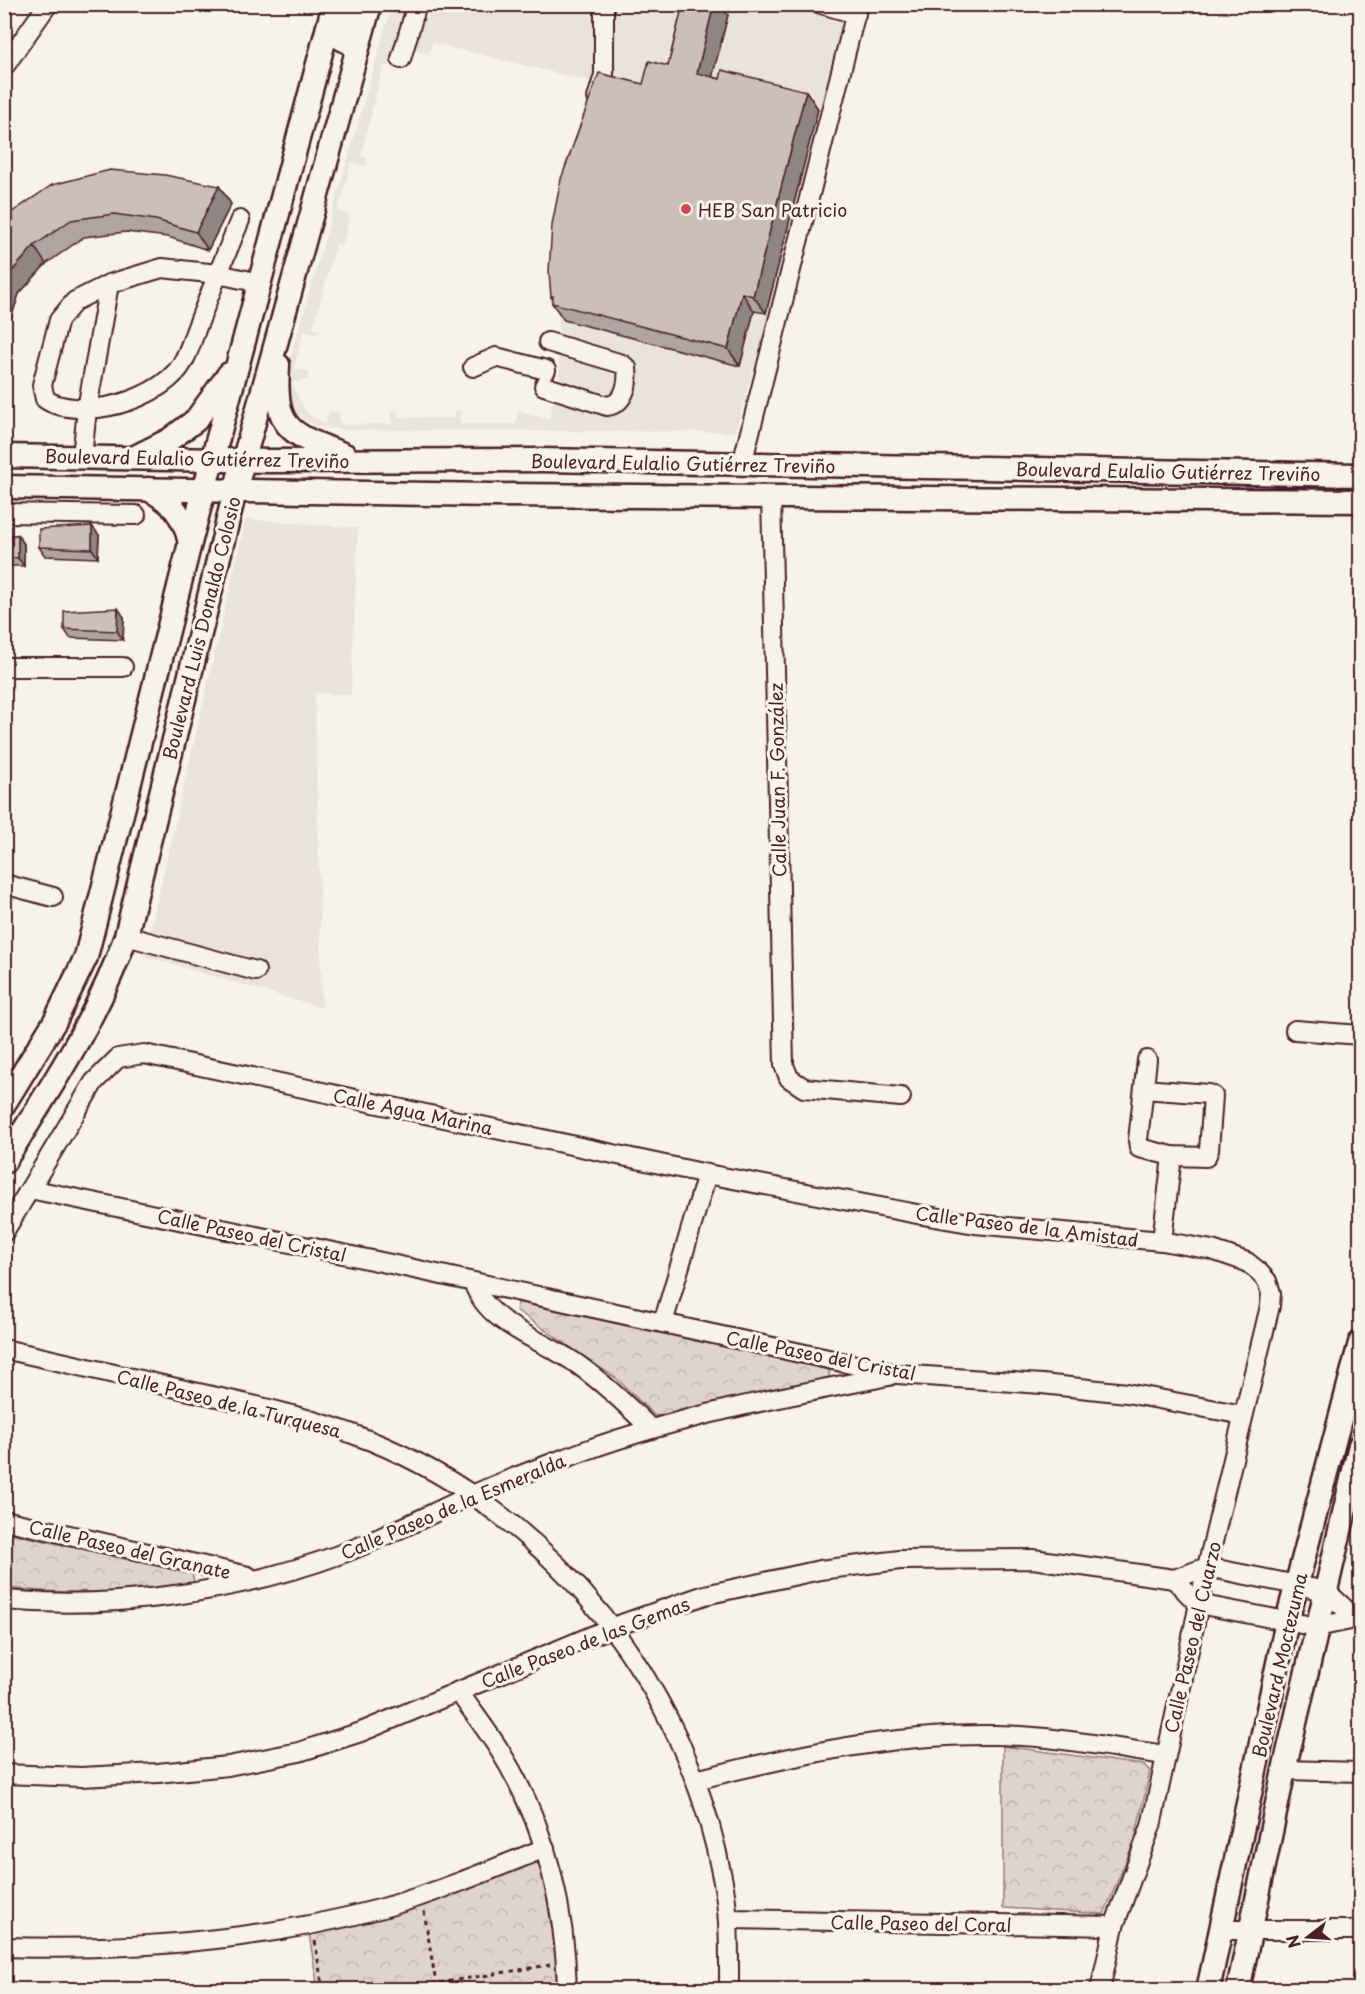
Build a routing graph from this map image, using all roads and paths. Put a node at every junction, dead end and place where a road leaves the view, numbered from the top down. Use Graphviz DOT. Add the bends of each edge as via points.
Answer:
graph roads {
  1 [pos="48,4"];
  2 [pos="334,4"];
  3 [pos="350,4"];
  4 [pos="370,4"];
  5 [pos="417,4"];
  6 [pos="604,4"];
  7 [pos="820,4"];
  8 [pos="857,9"];
  9 [pos="358,47"];
  10 [pos="401,59"];
  11 [pos="4,67"];
  12 [pos="589,116"];
  13 [pos="240,220"];
  14 [pos="218,274"];
  15 [pos="260,283"];
  16 [pos="109,284"];
  17 [pos="280,322"];
  18 [pos="548,342"];
  19 [pos="238,364"];
  20 [pos="473,367"];
  21 [pos="87,409"];
  22 [pos="4,456"];
  23 [pos="82,457"];
  24 [pos="134,458"];
  25 [pos="212,460"];
  26 [pos="243,460"];
  27 [pos="358,460"];
  28 [pos="548,460"];
  29 [pos="742,464"];
  30 [pos="1354,476"];
  31 [pos="4,488"];
  32 [pos="147,488"];
  33 [pos="205,490"];
  34 [pos="235,491"];
  35 [pos="573,495"];
  36 [pos="771,495"];
  37 [pos="1336,501"];
  38 [pos="1360,501"];
  39 [pos="1360,508"];
  40 [pos="4,513"];
  41 [pos="136,515"];
  42 [pos="190,543"];
  43 [pos="4,667"];
  44 [pos="123,667"];
  45 [pos="4,884"];
  46 [pos="53,897"];
  47 [pos="126,936"];
  48 [pos="256,971"];
  49 [pos="1295,1030"];
  50 [pos="1360,1035"];
  51 [pos="1147,1060"];
  52 [pos="1144,1089"];
  53 [pos="901,1097"];
  54 [pos="4,1104"];
  55 [pos="1172,1156"];
  56 [pos="4,1162"];
  57 [pos="707,1174"];
  58 [pos="30,1189"];
  59 [pos="4,1232"];
  60 [pos="1162,1241"];
  61 [pos="1267,1281"];
  62 [pos="473,1282"];
  63 [pos="663,1323"];
  64 [pos="1360,1343"];
  65 [pos="4,1349"];
  66 [pos="897,1374"];
  67 [pos="1244,1415"];
  68 [pos="650,1428"];
  69 [pos="1359,1459"];
  70 [pos="473,1494"];
  71 [pos="4,1520"];
  72 [pos="1207,1567"];
  73 [pos="256,1578"];
  74 [pos="1174,1579"];
  75 [pos="1296,1585"];
  76 [pos="1326,1591"];
  77 [pos="4,1600"];
  78 [pos="1198,1605"];
  79 [pos="1358,1618"];
  80 [pos="1287,1621"];
  81 [pos="614,1627"];
  82 [pos="1317,1627"];
  83 [pos="458,1691"];
  84 [pos="1165,1755"];
  85 [pos="1284,1770"];
  86 [pos="1360,1772"];
  87 [pos="4,1774"];
  88 [pos="696,1780"];
  89 [pos="545,1848"];
  90 [pos="431,1907"];
  91 [pos="424,1909"];
  92 [pos="413,1912"];
  93 [pos="728,1919"];
  94 [pos="1114,1926"];
  95 [pos="1221,1930"];
  96 [pos="1251,1930"];
  97 [pos="1360,1930"];
  98 [pos="314,1937"];
  99 [pos="4,1947"];
  100 [pos="555,1972"];
  101 [pos="436,1983"];
  102 [pos="323,1989"];
  103 [pos="395,1989"];
  104 [pos="437,1989"];
  105 [pos="567,1989"];
  106 [pos="729,1989"];
  107 [pos="1100,1989"];
  108 [pos="1208,1989"];
  109 [pos="1238,1989"];
  1 -- 11 [label="street"];
  2 -- 15 [label="main road, Boulevard Luis Donaldo Colosio"];
  3 -- 9 [label="main road" via="342,39"];
  4 -- 9 [label="main road, Boulevard Luis Donaldo Colosio"];
  5 -- 10 [label="street"];
  6 -- 12 [label="street" via="604,75"];
  7 -- 8 [label="street"];
  8 -- 29 [label="street"];
  9 -- 17 [label="main road, Boulevard Luis Donaldo Colosio"];
  13 -- 14 [label="street"];
  14 -- 15 [label="street"];
  14 -- 16 [label="street" via="162,268"];
  14 -- 21 [label="street" via="178,370 141,395 107,407"];
  15 -- 19 [label="main road, Boulevard Luis Donaldo Colosio"];
  16 -- 21 [label="street"];
  16 -- 21 [label="street" via="75,301 58,320 42,385 42,394 50,403"];
  17 -- 26 [label="main road, Boulevard Luis Donaldo Colosio"];
  17 -- 27 [label="main road" via="277,389 285,422 304,439"];
  18 -- 20 [label="street" via="621,364 628,377 621,401 608,406 496,357"];
  19 -- 24 [label="main road" via="196,420"];
  19 -- 25 [label="main road, Boulevard Luis Donaldo Colosio"];
  21 -- 23 [label="street"];
  22 -- 23 [label="main road, Boulevard Eulalio Gutiérrez Treviño"];
  23 -- 24 [label="main road, Boulevard Eulalio Gutiérrez Treviño"];
  24 -- 25 [label="main road, Boulevard Eulalio Gutiérrez Treviño"];
  25 -- 26 [label="main road, Boulevard Eulalio Gutiérrez Treviño"];
  25 -- 33 [label="main road, Boulevard Luis Donaldo Colosio"];
  26 -- 27 [label="main road, Boulevard Eulalio Gutiérrez Treviño"];
  26 -- 34 [label="main road, Boulevard Luis Donaldo Colosio"];
  27 -- 28 [label="main road, Boulevard Eulalio Gutiérrez Treviño"];
  28 -- 29 [label="main road, Boulevard Eulalio Gutiérrez Treviño"];
  28 -- 35 [label="main road"];
  29 -- 30 [label="main road, Boulevard Eulalio Gutiérrez Treviño"];
  31 -- 32 [label="main road, Boulevard Eulalio Gutiérrez Treviño"];
  32 -- 33 [label="main road, Boulevard Eulalio Gutiérrez Treviño"];
  32 -- 42 [label="main road" via="181,514"];
  33 -- 34 [label="main road, Boulevard Eulalio Gutiérrez Treviño"];
  33 -- 42 [label="main road, Boulevard Luis Donaldo Colosio"];
  34 -- 35 [label="main road, Boulevard Eulalio Gutiérrez Treviño"];
  34 -- 47 [label="main road, Boulevard Luis Donaldo Colosio"];
  35 -- 36 [label="main road, Boulevard Eulalio Gutiérrez Treviño"];
  36 -- 37 [label="main road, Boulevard Eulalio Gutiérrez Treviño"];
  36 -- 53 [label="street, Calle Juan F. González" via="783,1065 789,1078 804,1088"];
  37 -- 38 [label="main road, Boulevard Eulalio Gutiérrez Treviño"];
  37 -- 39 [label="main road"];
  40 -- 41 [label="street"];
  42 -- 54 [label="main road, Boulevard Luis Donaldo Colosio" via="86,957 64,1004"];
  43 -- 44 [label="street"];
  45 -- 46 [label="street"];
  47 -- 48 [label="street"];
  47 -- 56 [label="main road, Boulevard Luis Donaldo Colosio" via="114,973"];
  49 -- 50 [label="street"];
  51 -- 52 [label="street"];
  52 -- 55 [label="street" via="1138,1145 1142,1150"];
  52 -- 55 [label="street" via="1213,1096 1208,1154 1203,1158"];
  55 -- 60 [label="street"];
  57 -- 58 [label="street, Calle Agua Marina" via="144,1054 118,1058 94,1082"];
  57 -- 60 [label="street, Calle Paseo de la Amistad" via="975,1224"];
  57 -- 63 [label="street"];
  58 -- 59 [label="street"];
  58 -- 62 [label="street, Calle Paseo del Cristal"];
  60 -- 61 [label="street, Calle Paseo de la Amistad" via="1247,1262"];
  61 -- 67 [label="street, Calle Paseo del Cuarzo" via="1270,1306"];
  62 -- 63 [label="street, Calle Paseo del Cristal"];
  62 -- 68 [label="street" via="487,1308 574,1362 609,1388"];
  63 -- 66 [label="street, Calle Paseo del Cristal"];
  64 -- 75 [label="main road, Boulevard Moctezuma"];
  65 -- 70 [label="street, Calle Paseo de la Turquesa" via="314,1421 372,1442"];
  66 -- 67 [label="street, Calle Paseo del Cristal" via="1127,1393"];
  66 -- 68 [label="street, Calle Paseo de la Esmeralda" via="715,1410"];
  67 -- 72 [label="street, Calle Paseo del Cuarzo"];
  68 -- 70 [label="street, Calle Paseo de la Esmeralda"];
  69 -- 76 [label="main road, Boulevard Moctezuma"];
  70 -- 73 [label="street, Calle Paseo de la Esmeralda" via="341,1554"];
  70 -- 81 [label="street, Calle Paseo de la Turquesa" via="524,1534"];
  71 -- 73 [label="street, Calle Paseo del Granate"];
  72 -- 74 [label="street, Calle Paseo de las Gemas"];
  72 -- 75 [label="street"];
  72 -- 78 [label="street, Calle Paseo del Cuarzo"];
  73 -- 77 [label="street, Calle Paseo de la Esmeralda" via="124,1600 45,1604"];
  74 -- 78 [label="street"];
  74 -- 81 [label="street, Calle Paseo de las Gemas" via="1033,1559 900,1560 820,1570 747,1585 705,1595"];
  75 -- 76 [label="street"];
  75 -- 80 [label="main road, Boulevard Moctezuma"];
  76 -- 79 [label="street"];
  76 -- 82 [label="main road, Boulevard Moctezuma"];
  78 -- 80 [label="street"];
  78 -- 84 [label="street, Calle Paseo del Cuarzo"];
  79 -- 82 [label="street"];
  80 -- 82 [label="street"];
  80 -- 95 [label="main road, Boulevard Moctezuma"];
  81 -- 83 [label="street, Calle Paseo de las Gemas"];
  81 -- 88 [label="street, Calle Paseo de la Turquesa" via="648,1680"];
  82 -- 85 [label="main road, Boulevard Moctezuma"];
  83 -- 87 [label="street, Calle Paseo de las Gemas" via="361,1732 300,1752 228,1766 81,1777"];
  83 -- 89 [label="street" via="505,1761"];
  84 -- 88 [label="street" via="1047,1737 937,1736 799,1754"];
  84 -- 94 [label="street, Calle Paseo del Cuarzo" via="1151,1826"];
  85 -- 86 [label="street"];
  85 -- 96 [label="main road, Boulevard Moctezuma"];
  88 -- 93 [label="street, Calle Paseo de la Turquesa" via="723,1877"];
  89 -- 99 [label="street" via="440,1890 382,1908 265,1933 119,1947"];
  89 -- 105 [label="street" via="563,1924"];
  90 -- 91 [label="path"];
  91 -- 92 [label="path"];
  91 -- 101 [label="path"];
  93 -- 94 [label="street, Calle Paseo del Coral"];
  93 -- 106 [label="street, Calle Paseo de la Turquesa"];
  94 -- 107 [label="street, Calle Paseo del Cuarzo"];
  95 -- 96 [label="street"];
  95 -- 108 [label="main road, Boulevard Moctezuma"];
  96 -- 97 [label="street"];
  96 -- 109 [label="main road, Boulevard Moctezuma"];
  98 -- 102 [label="path"];
  100 -- 101 [label="path" via="555,1964"];
  101 -- 103 [label="path"];
  101 -- 104 [label="path"];
}
